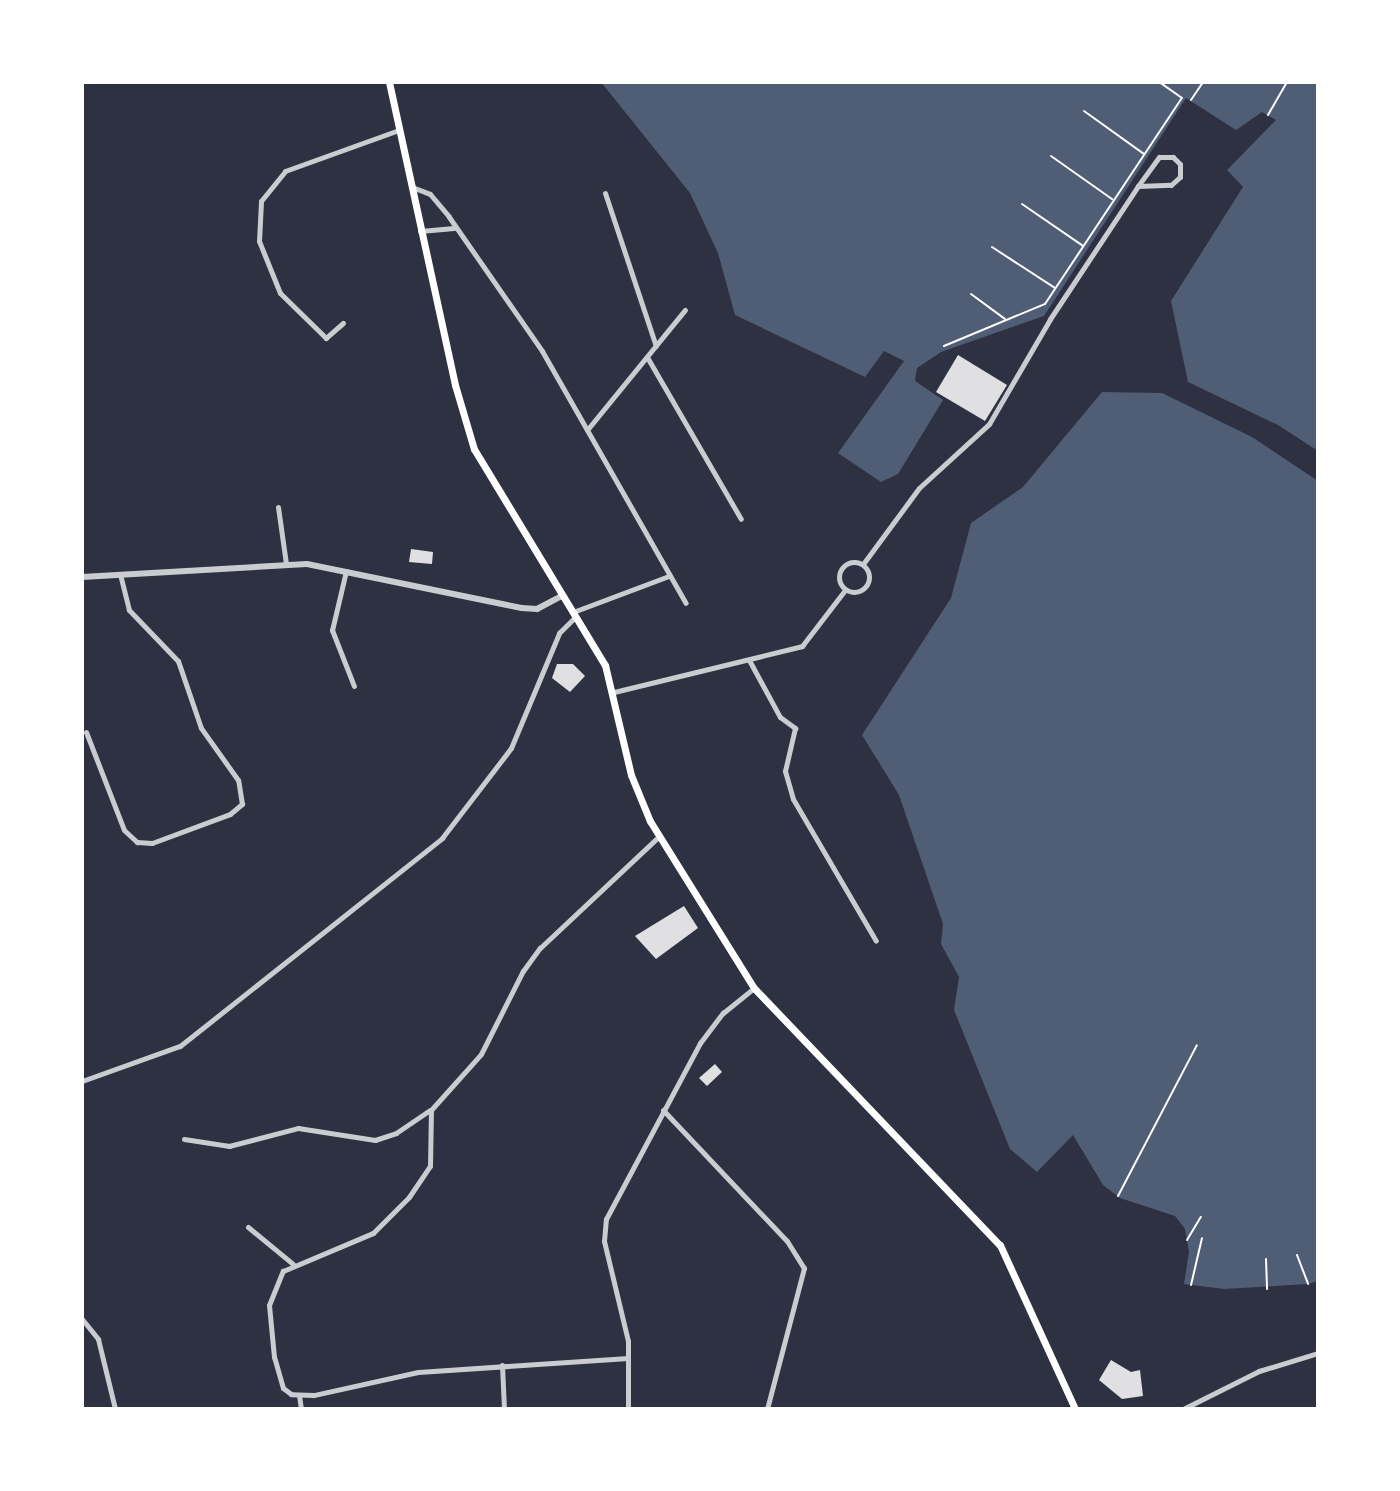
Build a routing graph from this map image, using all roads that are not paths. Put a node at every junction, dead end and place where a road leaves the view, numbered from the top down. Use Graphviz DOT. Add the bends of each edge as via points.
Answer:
graph roads {
  1 [pos="389,82"];
  2 [pos="399,130"];
  3 [pos="411,186"];
  4 [pos="1138,186"];
  5 [pos="605,193"];
  6 [pos="455,228"];
  7 [pos="420,231"];
  8 [pos="685,310"];
  9 [pos="343,323"];
  10 [pos="656,346"];
  11 [pos="647,357"];
  12 [pos="587,430"];
  13 [pos="278,507"];
  14 [pos="741,519"];
  15 [pos="286,564"];
  16 [pos="863,564"];
  17 [pos="346,571"];
  18 [pos="120,575"];
  19 [pos="669,576"];
  20 [pos="82,577"];
  21 [pos="845,590"];
  22 [pos="561,596"];
  23 [pos="686,603"];
  24 [pos="573,616"];
  25 [pos="749,660"];
  26 [pos="354,686"];
  27 [pos="614,692"];
  28 [pos="86,732"];
  29 [pos="658,837"];
  30 [pos="876,941"];
  31 [pos="754,988"];
  32 [pos="82,1081"];
  33 [pos="431,1110"];
  34 [pos="663,1110"];
  35 [pos="184,1139"];
  36 [pos="248,1227"];
  37 [pos="293,1264"];
  38 [pos="82,1319"];
  39 [pos="1318,1353"];
  40 [pos="628,1358"];
  41 [pos="502,1365"];
  42 [pos="299,1395"];
  43 [pos="1072,1408"];
  44 [pos="115,1409"];
  45 [pos="301,1409"];
  46 [pos="504,1409"];
  47 [pos="628,1409"];
  48 [pos="767,1409"];
  49 [pos="1183,1409"];
  1 -- 2 [label="main road"];
  2 -- 3 [label="main road"];
  2 -- 9 [label="street" via="285,171 261,201 259,241 280,293 326,338"];
  3 -- 6 [label="street" via="430,194"];
  3 -- 7 [label="main road"];
  4 -- 4 [label="street" via="1159,157 1173,157 1180,164 1180,177 1171,185"];
  4 -- 16 [label="street" via="1050,319 989,424 919,488"];
  5 -- 10 [label="street"];
  6 -- 7 [label="street"];
  6 -- 12 [label="street" via="542,351"];
  7 -- 22 [label="main road" via="474,449"];
  8 -- 10 [label="street"];
  10 -- 11 [label="street"];
  11 -- 12 [label="street"];
  11 -- 14 [label="street"];
  12 -- 19 [label="street"];
  13 -- 15 [label="street"];
  15 -- 17 [label="street"];
  15 -- 18 [label="street"];
  16 -- 21 [label="street" via="868,583 857,592"];
  16 -- 21 [label="street" via="852,561 841,568"];
  17 -- 22 [label="street" via="522,608 537,609"];
  17 -- 26 [label="street" via="332,630"];
  18 -- 20 [label="street"];
  18 -- 28 [label="street" via="129,610 178,661 201,728 238,780 242,804 230,814 152,843 137,842 124,830"];
  19 -- 23 [label="street"];
  19 -- 24 [label="street"];
  21 -- 25 [label="street" via="802,646"];
  22 -- 24 [label="main road"];
  24 -- 27 [label="main road" via="601,657"];
  24 -- 32 [label="street" via="559,633 511,748 442,838 180,1046"];
  25 -- 27 [label="street"];
  25 -- 30 [label="street" via="780,717 795,728 785,771 793,799"];
  27 -- 29 [label="main road" via="631,775"];
  29 -- 31 [label="main road"];
  29 -- 33 [label="street" via="540,948 465,1077"];
  31 -- 34 [label="street" via="710,1027"];
  31 -- 43 [label="main road" via="992,1234 1017,1276"];
  33 -- 35 [label="street" via="375,1140 298,1128 229,1146"];
  33 -- 37 [label="street" via="430,1166 385,1224"];
  34 -- 40 [label="street" via="610,1210 605,1230"];
  34 -- 48 [label="street" via="802,1261 805,1280"];
  36 -- 37 [label="street"];
  37 -- 42 [label="street" via="275,1280 269,1324 283,1388"];
  38 -- 44 [label="street" via="98,1339"];
  39 -- 49 [label="street" via="1247,1376"];
  40 -- 41 [label="street"];
  40 -- 47 [label="street"];
  41 -- 42 [label="street" via="418,1372"];
  41 -- 46 [label="street"];
  42 -- 45 [label="street"];
}
